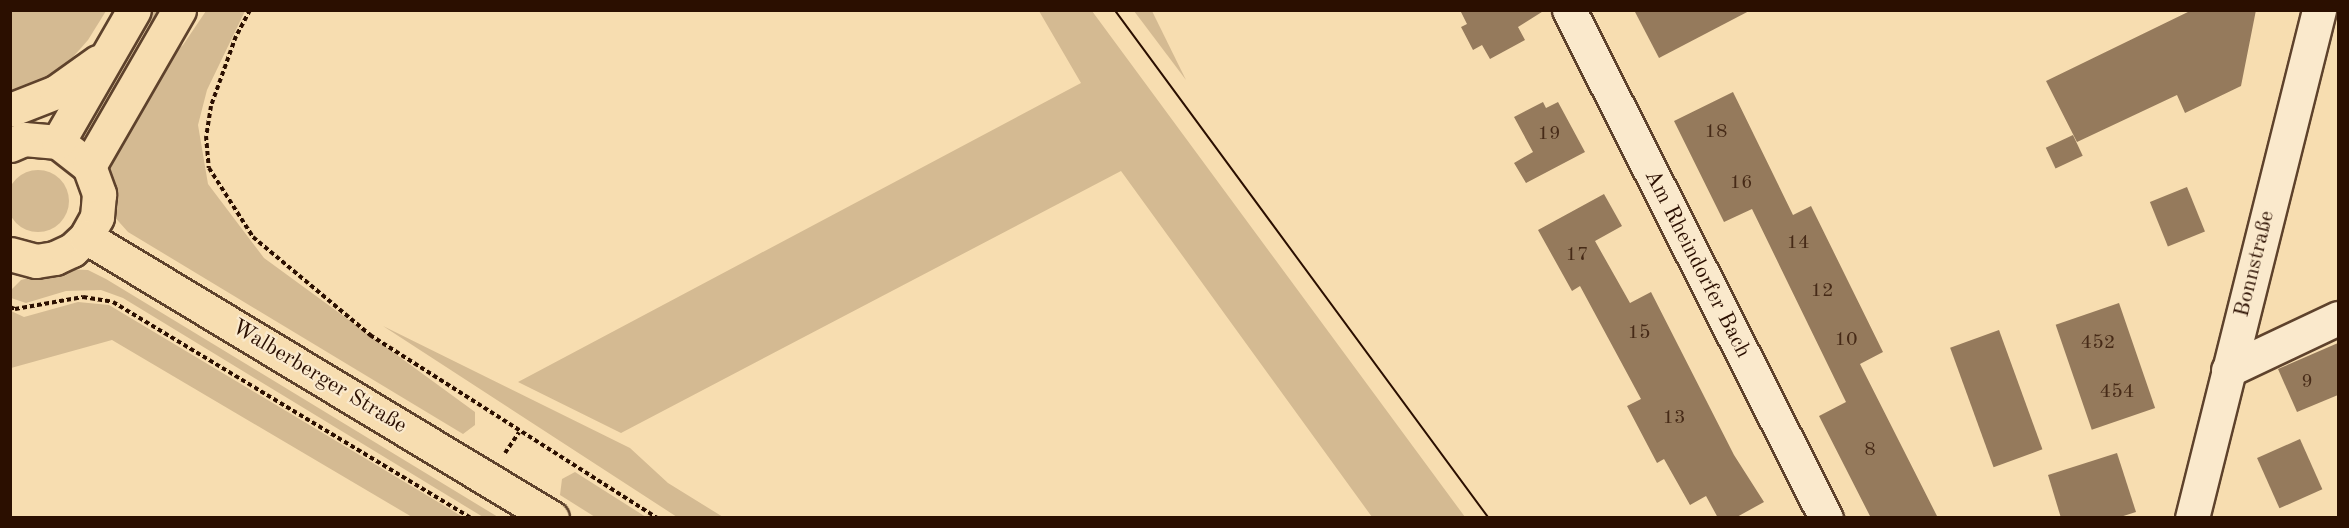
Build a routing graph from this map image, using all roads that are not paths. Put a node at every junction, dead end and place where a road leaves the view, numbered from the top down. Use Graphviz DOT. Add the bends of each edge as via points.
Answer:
graph roads {
  1 [pos="134,10"];
  2 [pos="179,10"];
  3 [pos="1569,10"];
  4 [pos="2319,10"];
  5 [pos="107,55"];
  6 [pos="10,110"];
  7 [pos="58,142"];
  8 [pos="10,146"];
  9 [pos="89,165"];
  10 [pos="86,237"];
  11 [pos="12,258"];
  12 [pos="2338,318"];
  13 [pos="2228,370"];
  14 [pos="552,518"];
  15 [pos="1826,518"];
  16 [pos="2192,518"];
  1 -- 5 [label="main road"];
  2 -- 9 [label="main road"];
  3 -- 15 [label="street, Am Rheindorfer Bach"];
  4 -- 13 [label="street, Bonnstraße"];
  5 -- 6 [label="main road" via="56,92"];
  5 -- 7 [label="main road"];
  7 -- 8 [label="main road" via="24,140"];
  7 -- 9 [label="main road"];
  9 -- 10 [label="main road" via="99,194 97,217"];
  10 -- 11 [label="main road" via="55,258"];
  10 -- 14 [label="main road, Walberberger Straße"];
  12 -- 13 [label="street"];
  13 -- 16 [label="street, Bonnstraße"];
}
